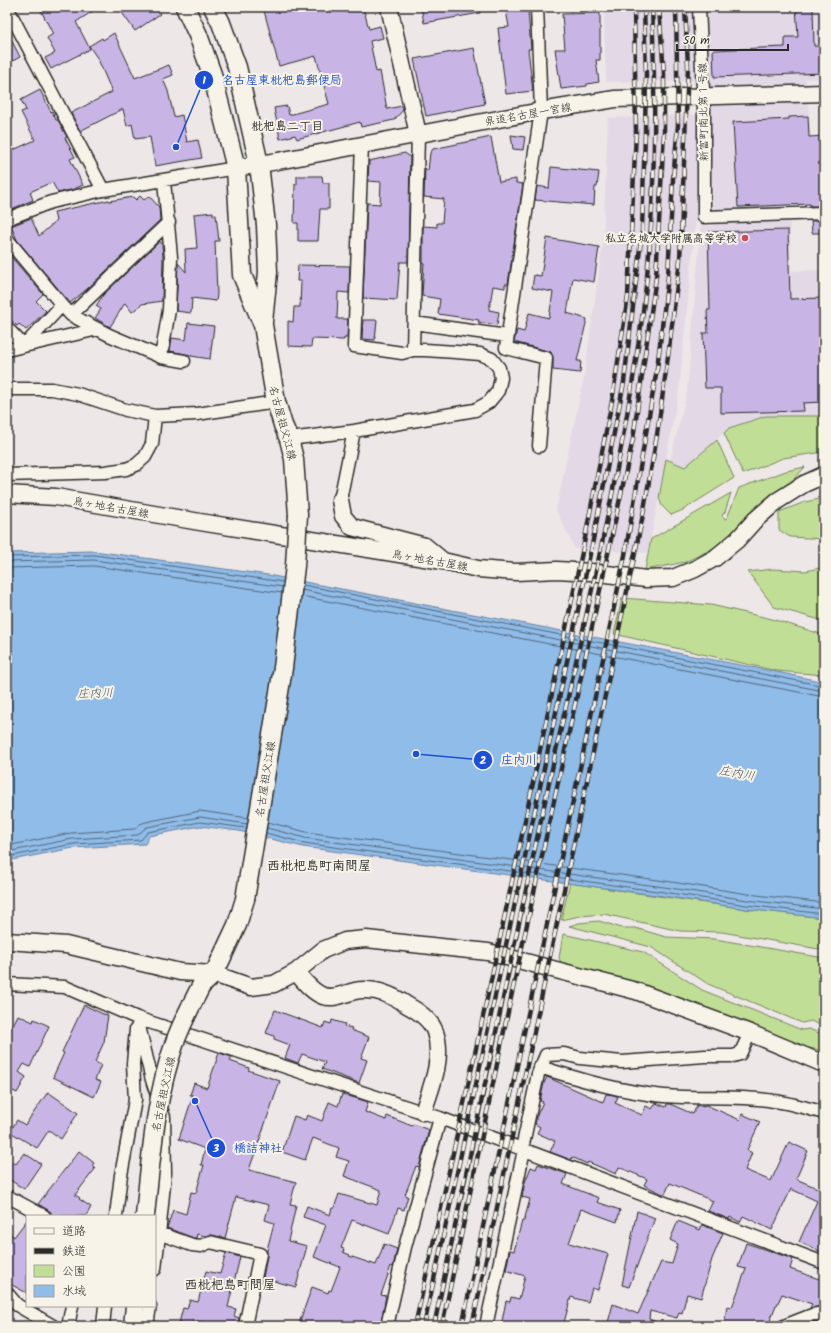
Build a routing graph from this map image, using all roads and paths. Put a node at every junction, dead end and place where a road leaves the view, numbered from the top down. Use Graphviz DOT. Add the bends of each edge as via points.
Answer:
graph roads {
  1 [pos="7,7"];
  2 [pos="185,7"];
  3 [pos="213,7"];
  4 [pos="389,7"];
  5 [pos="537,7"];
  6 [pos="699,7"];
  7 [pos="824,93"];
  8 [pos="704,96"];
  9 [pos="541,111"];
  10 [pos="418,134"];
  11 [pos="362,145"];
  12 [pos="260,164"];
  13 [pos="236,168"];
  14 [pos="164,181"];
  15 [pos="103,190"];
  16 [pos="824,213"];
  17 [pos="7,219"];
  18 [pos="169,222"];
  19 [pos="7,239"];
  20 [pos="62,305"];
  21 [pos="71,315"];
  22 [pos="414,323"];
  23 [pos="263,325"];
  24 [pos="7,328"];
  25 [pos="98,329"];
  26 [pos="507,336"];
  27 [pos="24,346"];
  28 [pos="7,350"];
  29 [pos="413,350"];
  30 [pos="161,357"];
  31 [pos="184,361"];
  32 [pos="7,389"];
  33 [pos="276,402"];
  34 [pos="155,416"];
  35 [pos="354,431"];
  36 [pos="289,439"];
  37 [pos="539,446"];
  38 [pos="7,475"];
  39 [pos="824,475"];
  40 [pos="7,494"];
  41 [pos="340,500"];
  42 [pos="443,561"];
  43 [pos="7,941"];
  44 [pos="296,972"];
  45 [pos="207,980"];
  46 [pos="7,984"];
  47 [pos="137,1018"];
  48 [pos="750,1033"];
  49 [pos="824,1064"];
  50 [pos="540,1067"];
  51 [pos="423,1112"];
  52 [pos="824,1113"];
  53 [pos="440,1118"];
  54 [pos="523,1149"];
  55 [pos="7,1196"];
  56 [pos="42,1215"];
  57 [pos="116,1215"];
  58 [pos="145,1215"];
  59 [pos="160,1235"];
  60 [pos="156,1262"];
  61 [pos="824,1263"];
  62 [pos="7,1293"];
  63 [pos="72,1307"];
  64 [pos="105,1307"];
  65 [pos="135,1307"];
  66 [pos="150,1307"];
  67 [pos="824,1313"];
  68 [pos="53,1326"];
  69 [pos="68,1326"];
  70 [pos="103,1326"];
  71 [pos="133,1326"];
  72 [pos="147,1326"];
  73 [pos="245,1326"];
  74 [pos="387,1326"];
  75 [pos="486,1326"];
  76 [pos="784,1326"];
  1 -- 15 [label="street"];
  2 -- 13 [label="main road, 名古屋祖父江線" via="212,74"];
  3 -- 12 [label="main road, 名古屋祖父江線" via="237,67"];
  4 -- 10 [label="main road"];
  5 -- 9 [label="street"];
  6 -- 8 [label="street, 新富町南北第１号線"];
  7 -- 8 [label="main road, 県道名古屋一宮線"];
  8 -- 9 [label="main road, 県道名古屋一宮線" via="615,99"];
  8 -- 16 [label="street, 新富町南北第１号線" via="704,217"];
  9 -- 10 [label="main road, 県道名古屋一宮線"];
  9 -- 26 [label="street"];
  10 -- 11 [label="main road, 県道名古屋一宮線"];
  10 -- 22 [label="street"];
  11 -- 12 [label="main road, 県道名古屋一宮線"];
  11 -- 29 [label="street" via="354,346 402,353"];
  12 -- 13 [label="main road, 県道名古屋一宮線"];
  12 -- 23 [label="main road, 名古屋祖父江線" via="268,272"];
  13 -- 14 [label="street"];
  13 -- 23 [label="main road, 名古屋祖父江線" via="242,275"];
  14 -- 15 [label="street"];
  14 -- 18 [label="street"];
  15 -- 17 [label="street" via="51,202"];
  18 -- 21 [label="street"];
  18 -- 30 [label="street" via="169,310"];
  19 -- 20 [label="street"];
  20 -- 21 [label="street"];
  20 -- 27 [label="street"];
  21 -- 25 [label="street"];
  22 -- 26 [label="street"];
  22 -- 29 [label="street"];
  23 -- 33 [label="main road, 名古屋祖父江線"];
  24 -- 27 [label="street"];
  25 -- 27 [label="street"];
  25 -- 30 [label="street"];
  26 -- 37 [label="street" via="506,348 546,358"];
  27 -- 28 [label="street"];
  29 -- 35 [label="street" via="480,354 492,359 499,368 501,378 498,391 489,402 475,410"];
  30 -- 31 [label="street"];
  32 -- 34 [label="street" via="52,389"];
  33 -- 34 [label="street" via="197,414"];
  33 -- 36 [label="main road, 名古屋祖父江線"];
  34 -- 38 [label="street" via="152,444 145,457 126,469"];
  35 -- 36 [label="street"];
  35 -- 41 [label="street"];
  36 -- 45 [label="main road, 名古屋祖父江線, bridge" via="294,459 298,515 283,668 245,899 237,925"];
  39 -- 42 [label="main road, 鳥ヶ地名古屋線" via="804,484 777,502 715,558 673,578 646,579 557,570 516,572 478,569"];
  40 -- 42 [label="main road, 鳥ヶ地名古屋線" via="56,497"];
  41 -- 42 [label="main road" via="343,516 352,527 426,546"];
  43 -- 45 [label="main road" via="66,945"];
  44 -- 45 [label="main road" via="274,984 250,987"];
  44 -- 48 [label="main road" via="323,950 345,941 366,939 488,952 636,991"];
  44 -- 51 [label="main road" via="314,991 323,996 333,997 360,990 375,991 402,1001 426,1019 435,1032 438,1062"];
  45 -- 58 [label="main road, 名古屋祖父江線, bridge" via="185,1017 163,1084 156,1118"];
  46 -- 47 [label="street" via="65,987"];
  47 -- 51 [label="street"];
  47 -- 57 [label="street" via="133,1064 135,1100"];
  47 -- 59 [label="street" via="164,1117 165,1173"];
  48 -- 49 [label="main road"];
  48 -- 50 [label="street" via="740,1054 733,1056 622,1062 564,1054 546,1055"];
  50 -- 52 [label="street" via="598,1084 646,1093 773,1100"];
  50 -- 54 [label="street"];
  51 -- 53 [label="street"];
  53 -- 54 [label="street"];
  53 -- 74 [label="street" via="405,1247"];
  54 -- 61 [label="street"];
  54 -- 75 [label="street"];
  55 -- 56 [label="street"];
  59 -- 60 [label="street"];
  59 -- 73 [label="street" via="192,1245 201,1246 210,1242 260,1254"];
  62 -- 68 [label="street" via="17,1304"];
  63 -- 69 [label="street"];
  64 -- 70 [label="street"];
  65 -- 71 [label="main road"];
  66 -- 72 [label="street"];
  67 -- 76 [label="street"];
}
